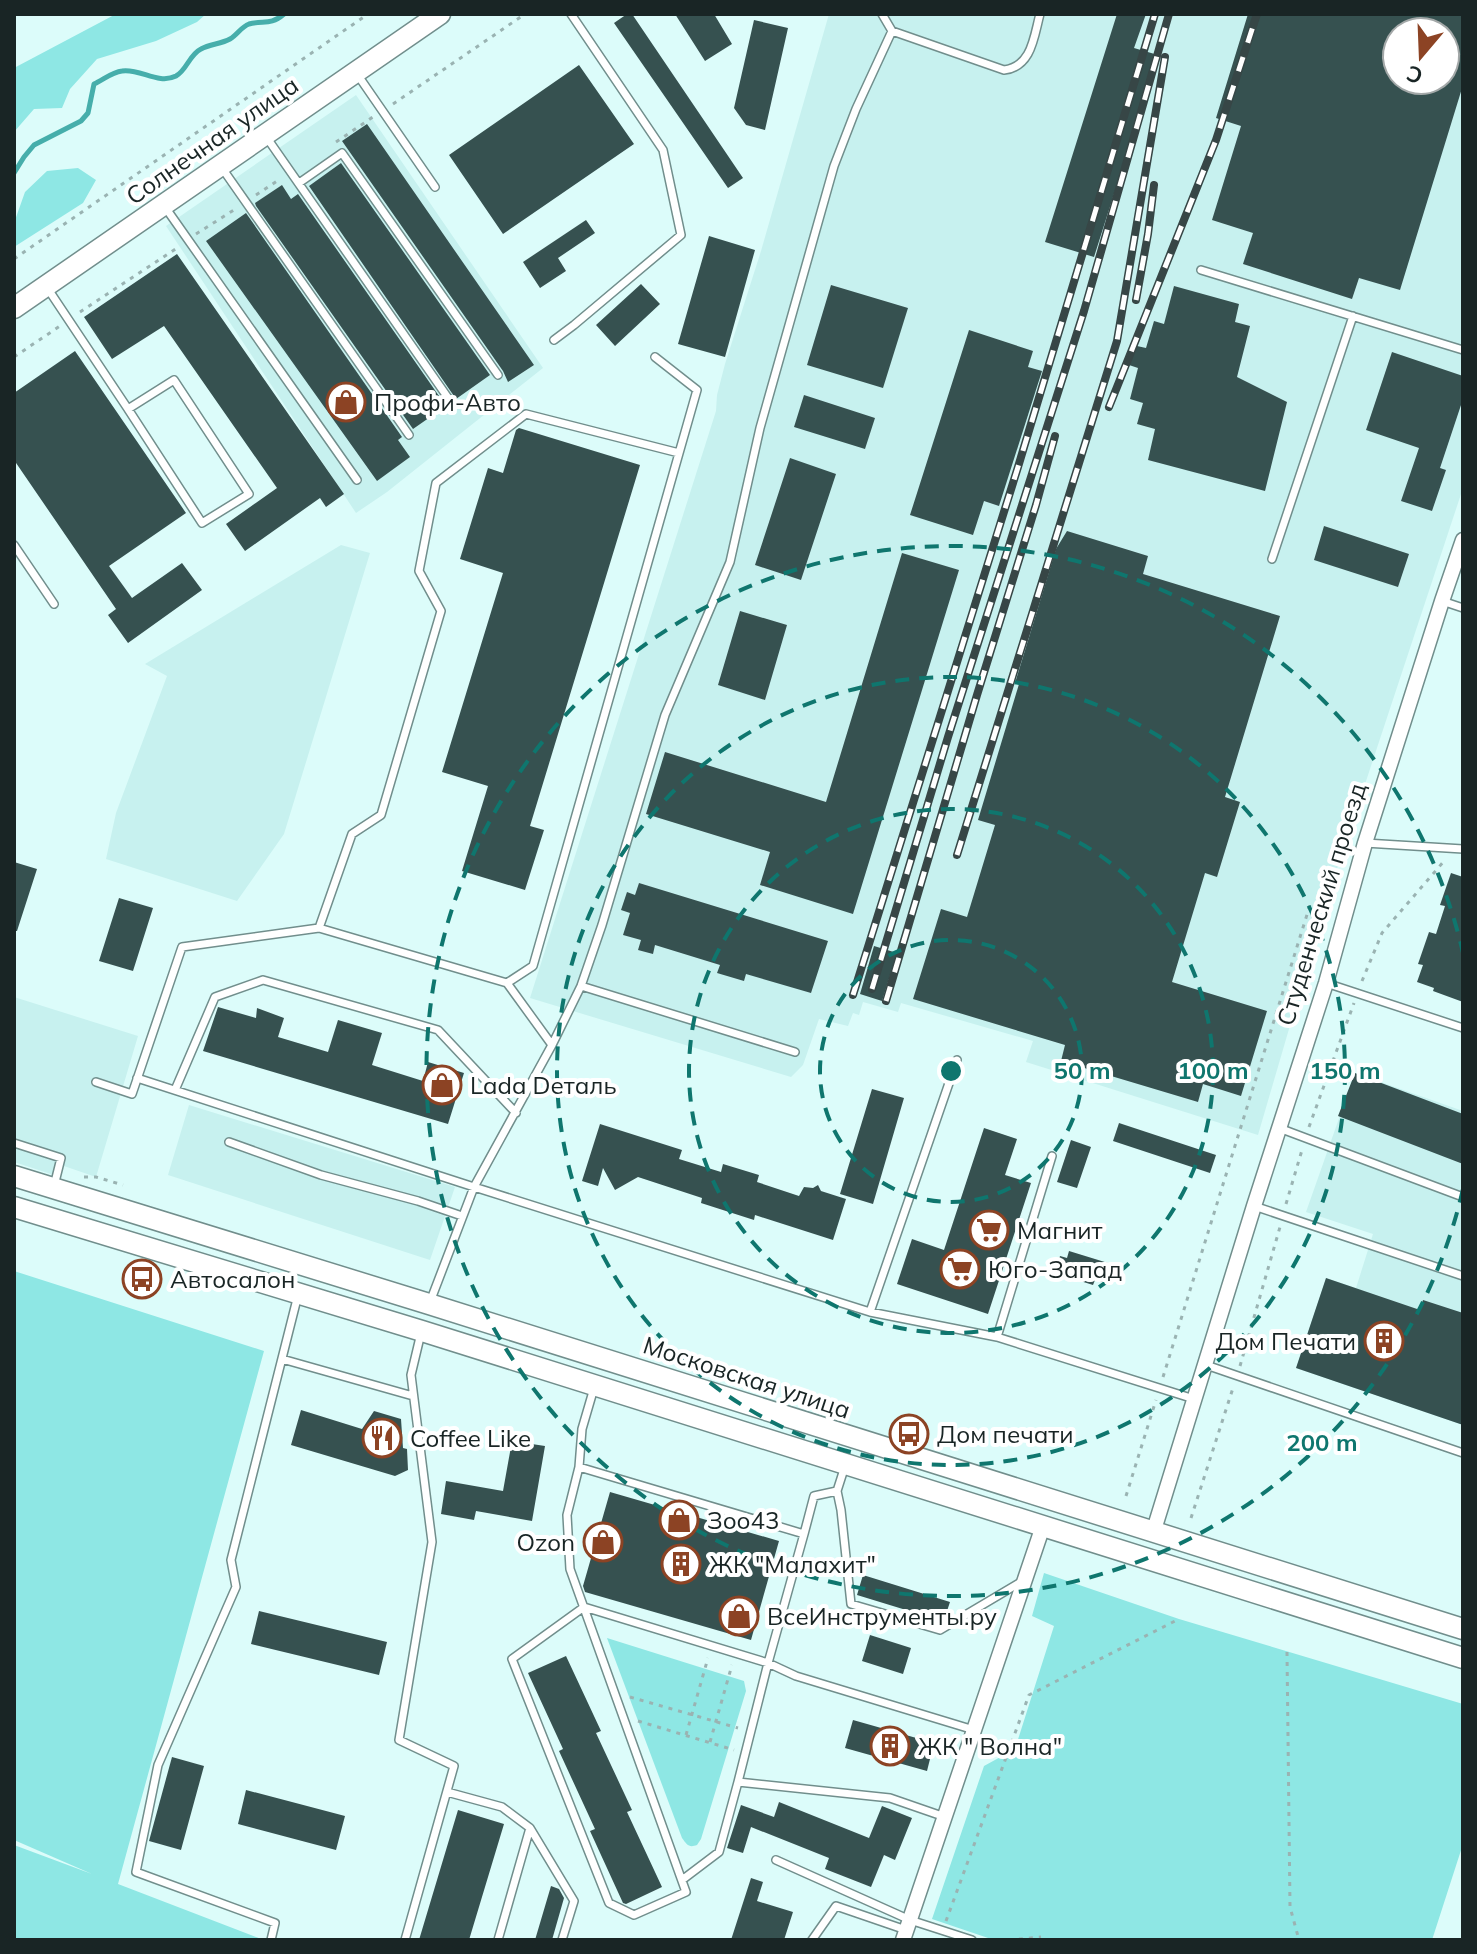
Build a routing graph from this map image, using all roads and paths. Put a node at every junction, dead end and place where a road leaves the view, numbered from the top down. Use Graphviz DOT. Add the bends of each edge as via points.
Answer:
graph roads {
  1 [pos="368,14"];
  2 [pos="440,14"];
  3 [pos="525,14"];
  4 [pos="571,14"];
  5 [pos="882,14"];
  6 [pos="1040,14"];
  7 [pos="892,31"];
  8 [pos="355,73"];
  9 [pos="382,111"];
  10 [pos="265,135"];
  11 [pos="330,146"];
  12 [pos="220,166"];
  13 [pos="291,172"];
  14 [pos="299,183"];
  15 [pos="435,187"];
  16 [pos="245,202"];
  17 [pos="164,205"];
  18 [pos="188,240"];
  19 [pos="14,259"];
  20 [pos="1201,270"];
  21 [pos="47,286"];
  22 [pos="14,308"];
  23 [pos="1353,316"];
  24 [pos="69,320"];
  25 [pos="554,340"];
  26 [pos="1463,350"];
  27 [pos="14,357"];
  28 [pos="655,357"];
  29 [pos="498,375"];
  30 [pos="453,405"];
  31 [pos="128,409"];
  32 [pos="409,435"];
  33 [pos="679,453"];
  34 [pos="357,480"];
  35 [pos="1463,540"];
  36 [pos="14,545"];
  37 [pos="1272,559"];
  38 [pos="1442,601"];
  39 [pos="54,604"];
  40 [pos="1463,608"];
  41 [pos="1365,843"];
  42 [pos="1459,849"];
  43 [pos="1310,905"];
  44 [pos="319,928"];
  45 [pos="507,983"];
  46 [pos="1326,983"];
  47 [pos="581,986"];
  48 [pos="1357,994"];
  49 [pos="1463,1028"];
  50 [pos="552,1045"];
  51 [pos="795,1052"];
  52 [pos="957,1060"];
  53 [pos="137,1078"];
  54 [pos="96,1082"];
  55 [pos="175,1090"];
  56 [pos="516,1113"];
  57 [pos="1279,1128"];
  58 [pos="1305,1138"];
  59 [pos="229,1142"];
  60 [pos="14,1143"];
  61 [pos="1052,1156"];
  62 [pos="14,1176"];
  63 [pos="474,1187"];
  64 [pos="53,1188"];
  65 [pos="1463,1197"];
  66 [pos="1254,1206"];
  67 [pos="14,1207"];
  68 [pos="1283,1215"];
  69 [pos="462,1216"];
  70 [pos="1463,1276"];
  71 [pos="298,1293"];
  72 [pos="429,1304"];
  73 [pos="870,1312"];
  74 [pos="422,1331"];
  75 [pos="997,1337"];
  76 [pos="282,1359"];
  77 [pos="1206,1365"];
  78 [pos="1237,1376"];
  79 [pos="594,1385"];
  80 [pos="1160,1388"];
  81 [pos="413,1396"];
  82 [pos="1196,1399"];
  83 [pos="1463,1453"];
  84 [pos="845,1464"];
  85 [pos="579,1467"];
  86 [pos="837,1491"];
  87 [pos="1126,1496"];
  88 [pos="1191,1518"];
  89 [pos="1043,1526"];
  90 [pos="1153,1533"];
  91 [pos="804,1534"];
  92 [pos="1145,1559"];
  93 [pos="1026,1579"];
  94 [pos="584,1607"];
  95 [pos="1179,1619"];
  96 [pos="1463,1629"];
  97 [pos="712,1646"];
  98 [pos="1287,1652"];
  99 [pos="735,1653"];
  100 [pos="1463,1658"];
  101 [pos="768,1663"];
  102 [pos="615,1693"];
  103 [pos="692,1715"];
  104 [pos="623,1716"];
  105 [pos="716,1722"];
  106 [pos="974,1730"];
  107 [pos="751,1732"];
  108 [pos="686,1735"];
  109 [pos="710,1742"];
  110 [pos="746,1753"];
  111 [pos="738,1782"];
  112 [pos="447,1792"];
  113 [pos="945,1817"];
  114 [pos="530,1828"];
  115 [pos="776,1860"];
  116 [pos="682,1880"];
  117 [pos="906,1930"];
  118 [pos="943,1931"];
  119 [pos="1041,1937"];
  120 [pos="271,1940"];
  121 [pos="405,1940"];
  122 [pos="498,1940"];
  123 [pos="562,1940"];
  124 [pos="812,1940"];
  125 [pos="972,1940"];
  126 [pos="1009,1940"];
  127 [pos="1299,1940"];
  1 -- 19 [label="path"];
  2 -- 8 [label="main road, Солнечная улица"];
  3 -- 9 [label="path"];
  4 -- 25 [label="lane" via="663,150 681,235"];
  5 -- 7 [label="lane"];
  6 -- 7 [label="lane" via="1028,55 1019,66 1004,70"];
  7 -- 47 [label="lane" via="834,166 760,428 730,562 665,715"];
  8 -- 9 [label="lane"];
  8 -- 10 [label="main road, Солнечная улица"];
  9 -- 11 [label="path"];
  9 -- 15 [label="lane"];
  10 -- 12 [label="main road, Солнечная улица"];
  10 -- 13 [label="lane"];
  12 -- 16 [label="lane"];
  12 -- 17 [label="main road, Солнечная улица"];
  13 -- 14 [label="lane"];
  13 -- 16 [label="path"];
  14 -- 29 [label="lane" via="342,153"];
  14 -- 30 [label="lane"];
  16 -- 18 [label="path"];
  16 -- 32 [label="lane"];
  17 -- 18 [label="lane"];
  17 -- 21 [label="main road, Солнечная улица"];
  18 -- 24 [label="path"];
  18 -- 34 [label="lane"];
  20 -- 23 [label="lane"];
  21 -- 22 [label="main road, Солнечная улица"];
  21 -- 24 [label="lane"];
  23 -- 26 [label="lane"];
  23 -- 37 [label="lane"];
  24 -- 27 [label="path"];
  24 -- 31 [label="lane"];
  28 -- 33 [label="lane" via="697,390"];
  31 -- 31 [label="lane" via="202,523 249,494 174,380"];
  33 -- 44 [label="lane" via="526,414 436,483 419,571 441,611 381,815 352,834"];
  33 -- 45 [label="lane" via="533,966"];
  35 -- 38 [label="street, Студенческий проезд"];
  36 -- 39 [label="lane"];
  38 -- 40 [label="lane"];
  38 -- 41 [label="street, Студенческий проезд"];
  41 -- 42 [label="lane"];
  41 -- 46 [label="street, Студенческий проезд"];
  42 -- 48 [label="path" via="1382,933"];
  43 -- 80 [label="path"];
  44 -- 45 [label="lane"];
  44 -- 53 [label="lane" via="182,947"];
  45 -- 50 [label="lane"];
  46 -- 48 [label="lane"];
  46 -- 57 [label="street, Студенческий проезд"];
  47 -- 50 [label="lane"];
  47 -- 51 [label="lane"];
  48 -- 49 [label="lane"];
  48 -- 58 [label="path"];
  50 -- 56 [label="lane"];
  52 -- 73 [label="lane"];
  53 -- 54 [label="lane" via="132,1094"];
  53 -- 55 [label="lane"];
  55 -- 56 [label="lane" via="215,997 263,980 438,1030"];
  55 -- 63 [label="lane"];
  56 -- 63 [label="lane"];
  57 -- 58 [label="lane"];
  57 -- 66 [label="street, Студенческий проезд"];
  58 -- 65 [label="lane"];
  58 -- 68 [label="path"];
  59 -- 69 [label="lane"];
  60 -- 64 [label="lane" via="61,1158"];
  61 -- 75 [label="lane"];
  62 -- 64 [label="main road, Московская улица"];
  63 -- 69 [label="lane"];
  63 -- 73 [label="lane"];
  64 -- 72 [label="main road, Московская улица"];
  66 -- 68 [label="lane"];
  66 -- 77 [label="street, Студенческий проезд"];
  67 -- 71 [label="main road"];
  68 -- 70 [label="lane"];
  68 -- 78 [label="path"];
  69 -- 72 [label="lane"];
  71 -- 74 [label="main road"];
  71 -- 76 [label="lane"];
  72 -- 90 [label="main road, Московская улица"];
  73 -- 75 [label="lane"];
  74 -- 79 [label="main road"];
  74 -- 81 [label="lane" via="411,1375"];
  75 -- 80 [label="lane"];
  76 -- 81 [label="lane"];
  76 -- 120 [label="lane" via="231,1560 236,1587 158,1765 136,1872 275,1923"];
  77 -- 78 [label="lane"];
  77 -- 82 [label="street, Студенческий проезд"];
  78 -- 83 [label="lane"];
  78 -- 88 [label="path"];
  79 -- 84 [label="main road"];
  79 -- 85 [label="lane"];
  80 -- 82 [label="lane"];
  80 -- 87 [label="path"];
  81 -- 112 [label="lane" via="432,1542 399,1740 454,1766"];
  82 -- 90 [label="street, Студенческий проезд"];
  84 -- 86 [label="lane"];
  84 -- 89 [label="main road"];
  85 -- 91 [label="lane"];
  85 -- 94 [label="lane" via="567,1515 570,1569"];
  86 -- 91 [label="lane" via="814,1496"];
  86 -- 93 [label="lane" via="851,1604 940,1630"];
  89 -- 92 [label="main road"];
  89 -- 93 [label="street"];
  90 -- 92 [label="main road, Студенческий проезд"];
  90 -- 96 [label="main road, Московская улица"];
  91 -- 101 [label="lane"];
  92 -- 100 [label="main road"];
  93 -- 106 [label="street"];
  94 -- 97 [label="lane"];
  94 -- 102 [label="lane"];
  94 -- 116 [label="lane" via="512,1659 609,1903 634,1915 686,1892"];
  95 -- 118 [label="path" via="1029,1695"];
  97 -- 99 [label="lane"];
  97 -- 103 [label="path"];
  98 -- 127 [label="path" via="1290,1907"];
  99 -- 101 [label="lane"];
  99 -- 105 [label="path"];
  101 -- 106 [label="lane"];
  101 -- 107 [label="lane"];
  102 -- 103 [label="path"];
  102 -- 104 [label="lane"];
  103 -- 105 [label="path"];
  103 -- 108 [label="path"];
  104 -- 108 [label="path"];
  104 -- 116 [label="lane"];
  105 -- 107 [label="path"];
  105 -- 109 [label="path"];
  106 -- 113 [label="street"];
  107 -- 110 [label="lane"];
  108 -- 109 [label="path"];
  109 -- 110 [label="path"];
  110 -- 111 [label="lane"];
  111 -- 113 [label="lane" via="890,1798"];
  111 -- 116 [label="lane" via="719,1852"];
  112 -- 114 [label="lane" via="502,1807"];
  112 -- 121 [label="lane"];
  113 -- 117 [label="street"];
  114 -- 122 [label="lane"];
  114 -- 123 [label="lane" via="574,1901"];
  115 -- 117 [label="lane"];
  117 -- 118 [label="lane"];
  117 -- 124 [label="lane" via="836,1906"];
  118 -- 125 [label="lane"];
  119 -- 126 [label="path"];
}
